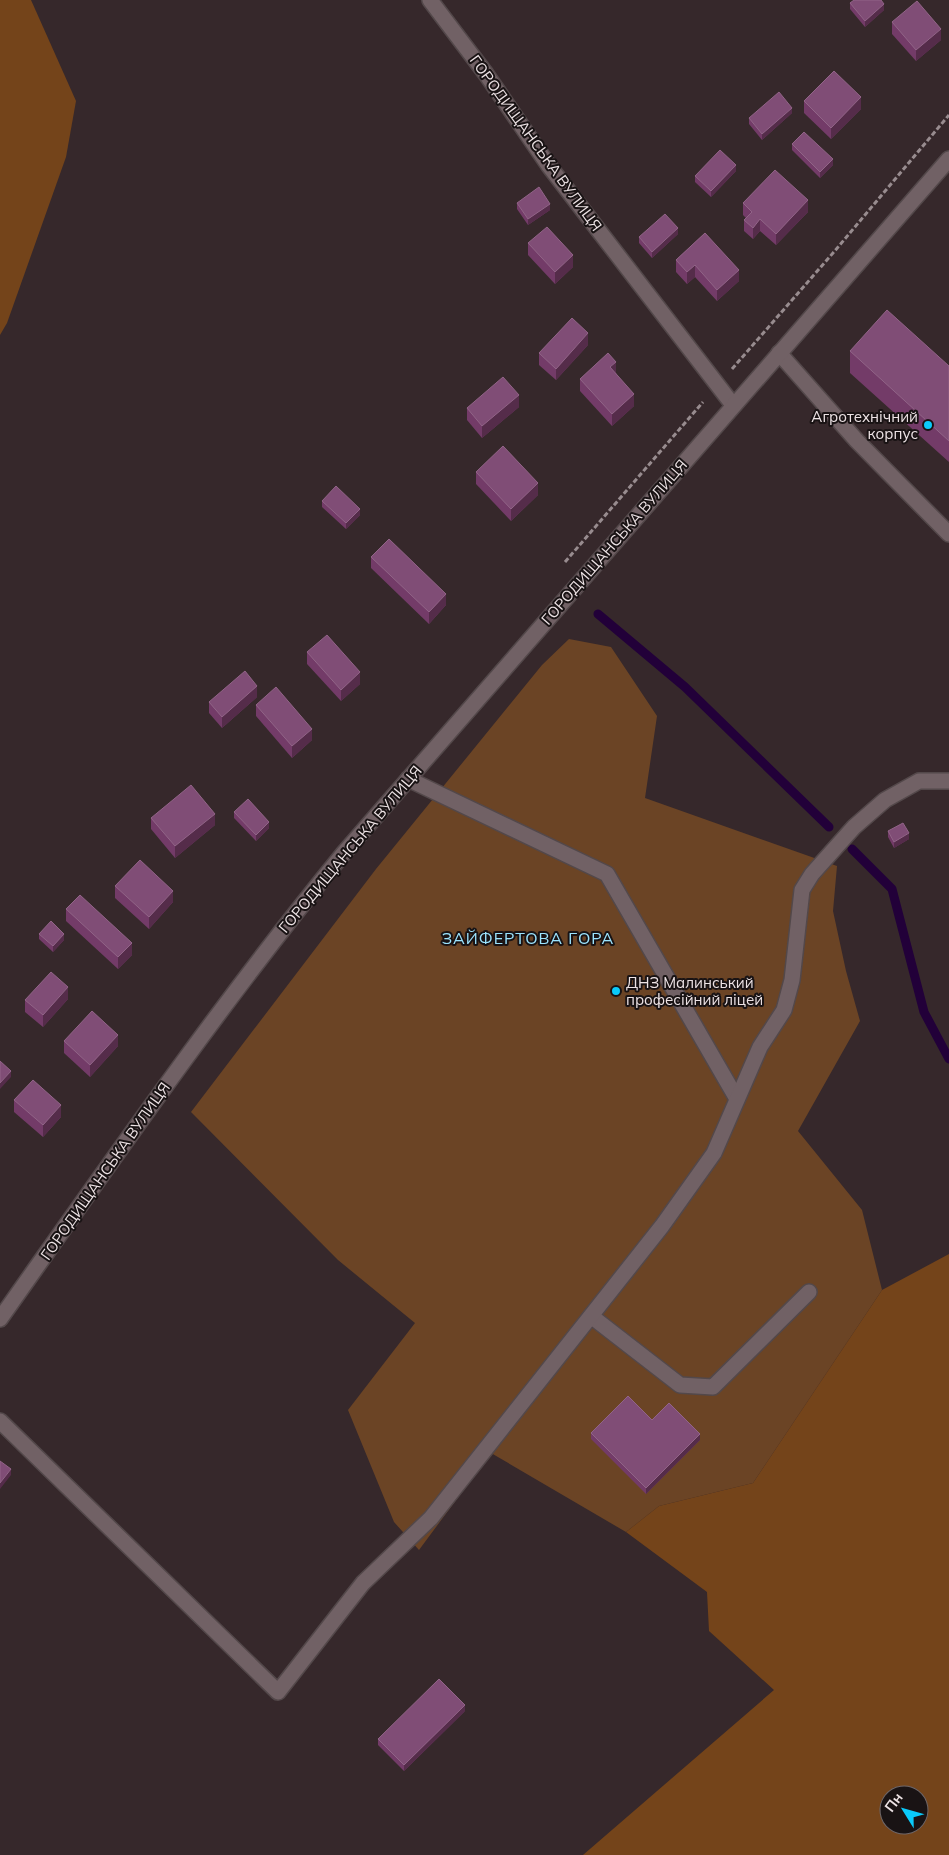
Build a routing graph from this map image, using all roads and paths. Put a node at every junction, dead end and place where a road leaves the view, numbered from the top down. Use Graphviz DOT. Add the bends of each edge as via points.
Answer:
graph roads {
  1 [pos="430,0"];
  2 [pos="949,159"];
  3 [pos="779,353"];
  4 [pos="733,405"];
  5 [pos="949,534"];
  6 [pos="408,779"];
  7 [pos="949,781"];
  8 [pos="737,1099"];
  9 [pos="809,1292"];
  10 [pos="591,1316"];
  11 [pos="0,1319"];
  12 [pos="0,1421"];
  1 -- 4 [label="street, ГОРОДИЩАНСЬКА ВУЛИЦЯ" via="549,166"];
  2 -- 3 [label="street, ГОРОДИЩАНСЬКА ВУЛИЦЯ"];
  3 -- 4 [label="street, ГОРОДИЩАНСЬКА ВУЛИЦЯ"];
  3 -- 5 [label="street" via="851,435"];
  4 -- 6 [label="street, ГОРОДИЩАНСЬКА ВУЛИЦЯ"];
  6 -- 8 [label="street" via="607,874"];
  6 -- 11 [label="street, ГОРОДИЩАНСЬКА ВУЛИЦЯ" via="252,968"];
  7 -- 8 [label="street" via="919,781 885,800 854,827 812,874 802,890 792,980 784,1010 760,1047"];
  8 -- 10 [label="street" via="714,1153"];
  9 -- 10 [label="street" via="713,1388 680,1385"];
  10 -- 12 [label="street" via="430,1518 363,1583 278,1692"];
}
